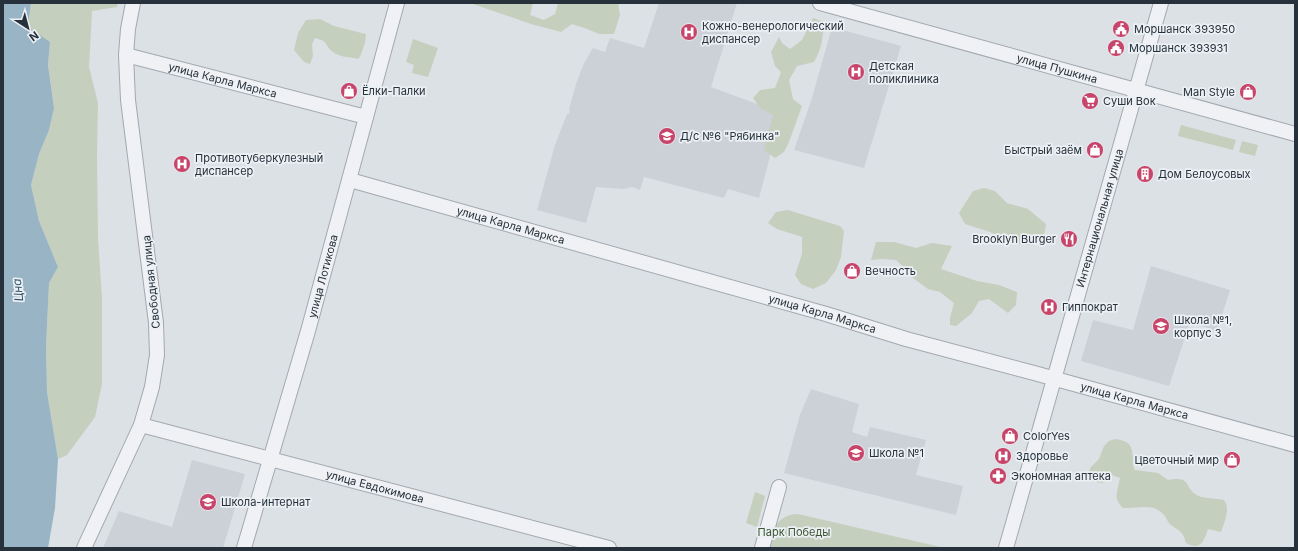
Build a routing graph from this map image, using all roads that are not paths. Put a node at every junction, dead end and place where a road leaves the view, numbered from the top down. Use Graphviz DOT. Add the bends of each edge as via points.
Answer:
graph roads {
  1 [pos="133,3"];
  2 [pos="397,3"];
  3 [pos="820,3"];
  4 [pos="1161,3"];
  5 [pos="126,55"];
  6 [pos="1136,91"];
  7 [pos="366,117"];
  8 [pos="1295,134"];
  9 [pos="350,180"];
  10 [pos="1053,378"];
  11 [pos="141,424"];
  12 [pos="1295,445"];
  13 [pos="270,459"];
  14 [pos="779,487"];
  15 [pos="1010,547"];
  16 [pos="84,548"];
  17 [pos="244,548"];
  18 [pos="609,548"];
  19 [pos="762,548"];
  1 -- 5 [label="street, Свободная улица"];
  2 -- 7 [label="street, улица Лотикова"];
  3 -- 6 [label="street, улица Пушкина"];
  4 -- 6 [label="street, Интернациональная улица"];
  5 -- 7 [label="street, улица Карла Маркса"];
  5 -- 11 [label="street, Свободная улица" via="128,100 156,323 157,355 152,387"];
  6 -- 8 [label="street, улица Пушкина"];
  6 -- 10 [label="street, Интернациональная улица"];
  7 -- 9 [label="street, улица Лотикова"];
  9 -- 10 [label="street, улица Карла Маркса" via="826,314 906,339"];
  9 -- 13 [label="street, улица Лотикова"];
  10 -- 12 [label="street, улица Карла Маркса"];
  10 -- 15 [label="street, Интернациональная улица"];
  11 -- 13 [label="street, улица Евдокимова"];
  11 -- 16 [label="street, Свободная улица"];
  13 -- 17 [label="street, улица Лотикова"];
  13 -- 18 [label="street, улица Евдокимова"];
  14 -- 19 [label="street"];
}
